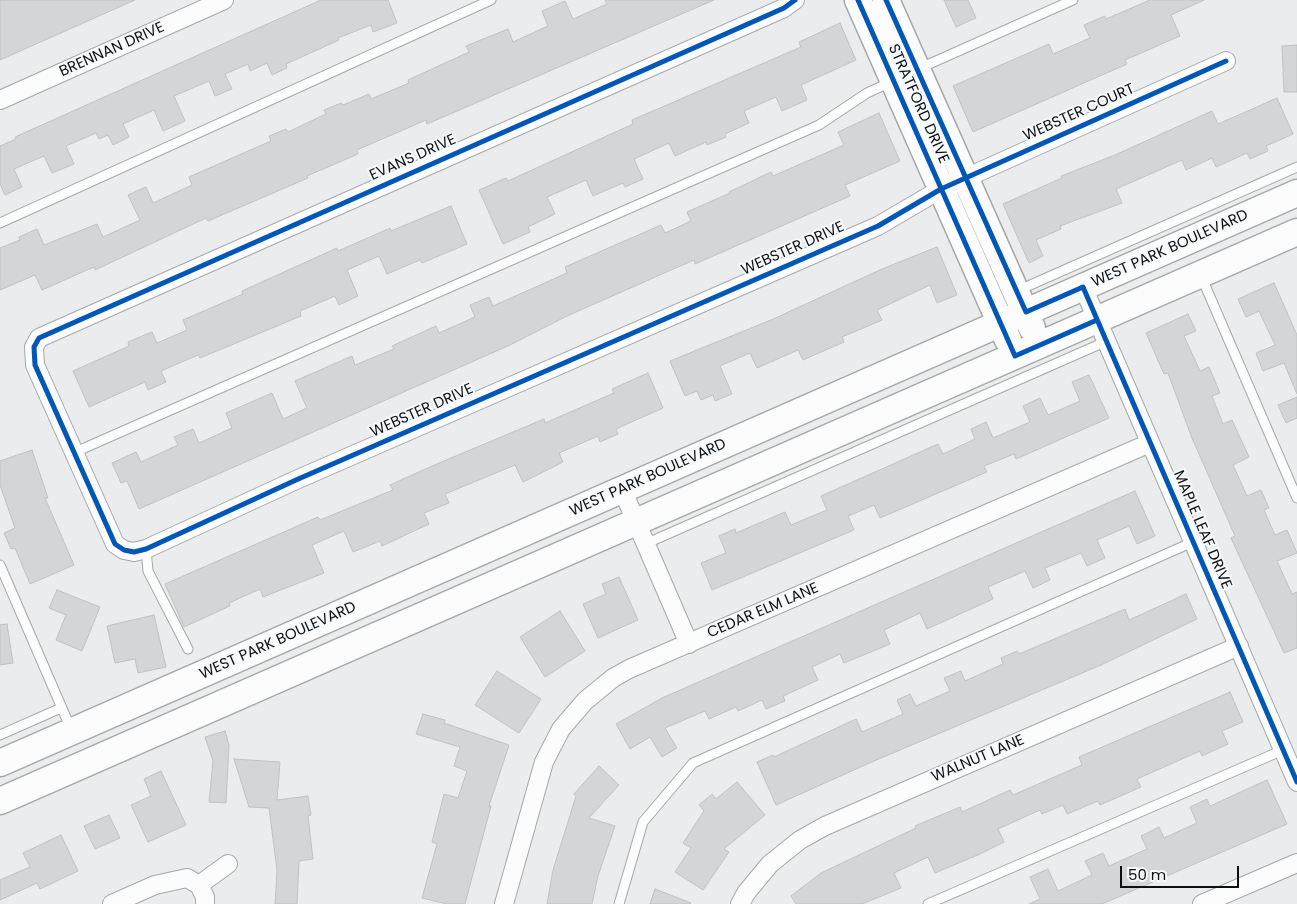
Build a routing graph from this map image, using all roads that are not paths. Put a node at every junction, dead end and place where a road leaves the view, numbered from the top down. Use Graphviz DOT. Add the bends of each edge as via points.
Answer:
graph roads {
  1 [pos="224,0"];
  2 [pos="491,0"];
  3 [pos="795,0"];
  4 [pos="858,0"];
  5 [pos="886,0"];
  6 [pos="1073,0"];
  7 [pos="1226,61"];
  8 [pos="917,70"];
  9 [pos="894,81"];
  10 [pos="0,100"];
  11 [pos="1297,167"];
  12 [pos="966,178"];
  13 [pos="941,189"];
  14 [pos="1294,204"];
  15 [pos="0,224"];
  16 [pos="1297,232"];
  17 [pos="1200,275"];
  18 [pos="1084,287"];
  19 [pos="1021,302"];
  20 [pos="1001,323"];
  21 [pos="1102,331"];
  22 [pos="39,338"];
  23 [pos="1040,345"];
  24 [pos="1015,356"];
  25 [pos="1150,443"];
  26 [pos="74,453"];
  27 [pos="622,489"];
  28 [pos="1297,498"];
  29 [pos="641,533"];
  30 [pos="1194,542"];
  31 [pos="146,549"];
  32 [pos="0,565"];
  33 [pos="689,644"];
  34 [pos="1239,646"];
  35 [pos="188,648"];
  36 [pos="61,708"];
  37 [pos="72,732"];
  38 [pos="0,735"];
  39 [pos="1283,750"];
  40 [pos="0,763"];
  41 [pos="1297,782"];
  42 [pos="0,800"];
  43 [pos="1297,863"];
  44 [pos="228,864"];
  45 [pos="198,885"];
  46 [pos="112,904"];
  47 [pos="205,904"];
  48 [pos="504,904"];
  49 [pos="619,904"];
  50 [pos="740,904"];
  51 [pos="928,904"];
  52 [pos="1202,904"];
  1 -- 10 [label="street, BRENNAN DRIVE"];
  2 -- 15 [label="lane"];
  3 -- 22 [label="street, EVANS DRIVE" via="784,8"];
  4 -- 9 [label="main road, STRATFORD DRIVE"];
  5 -- 8 [label="main road, STRATFORD DRIVE"];
  6 -- 8 [label="lane"];
  7 -- 12 [label="street, WEBSTER COURT"];
  8 -- 12 [label="main road, STRATFORD DRIVE"];
  9 -- 13 [label="main road, STRATFORD DRIVE"];
  9 -- 26 [label="lane" via="867,93 810,129"];
  11 -- 19 [label="lane"];
  12 -- 13 [label="street, WEBSTER COURT"];
  12 -- 19 [label="main road, STRATFORD DRIVE"];
  13 -- 20 [label="main road, STRATFORD DRIVE"];
  13 -- 31 [label="street, WEBSTER DRIVE" via="878,226 296,480"];
  14 -- 18 [label="main road, WEST PARK BOULEVARD"];
  16 -- 17 [label="main road"];
  17 -- 21 [label="main road"];
  17 -- 28 [label="lane"];
  18 -- 19 [label="main road, WEST PARK BOULEVARD"];
  18 -- 21 [label="street, MAPLE LEAF DRIVE"];
  19 -- 20 [label="main road, WEST PARK BOULEVARD"];
  19 -- 23 [label="main road, STRATFORD DRIVE"];
  20 -- 24 [label="main road, STRATFORD DRIVE"];
  20 -- 27 [label="main road, WEST PARK BOULEVARD"];
  21 -- 23 [label="main road"];
  21 -- 25 [label="street, MAPLE LEAF DRIVE"];
  21 -- 29 [label="lane"];
  22 -- 26 [label="street, WEBSTER DRIVE" via="34,347 35,365"];
  23 -- 24 [label="main road"];
  24 -- 29 [label="main road"];
  25 -- 30 [label="street, MAPLE LEAF DRIVE"];
  25 -- 33 [label="street, CEDAR ELM LANE"];
  26 -- 31 [label="street, WEBSTER DRIVE" via="115,544 134,552"];
  27 -- 29 [label="street"];
  27 -- 37 [label="main road, WEST PARK BOULEVARD"];
  29 -- 33 [label="street"];
  29 -- 42 [label="main road"];
  30 -- 34 [label="street, MAPLE LEAF DRIVE"];
  30 -- 49 [label="lane" via="693,763 643,822"];
  31 -- 35 [label="lane" via="148,571"];
  32 -- 36 [label="lane"];
  33 -- 48 [label="street, CEDAR ELM LANE" via="613,678 584,701 562,729 544,762"];
  34 -- 39 [label="street, MAPLE LEAF DRIVE"];
  34 -- 50 [label="street, WALNUT LANE" via="824,826 770,864"];
  36 -- 37 [label="lane"];
  36 -- 38 [label="lane"];
  37 -- 40 [label="main road, WEST PARK BOULEVARD"];
  39 -- 41 [label="street, MAPLE LEAF DRIVE"];
  39 -- 51 [label="lane"];
  43 -- 52 [label="street"];
  44 -- 45 [label="street"];
  45 -- 46 [label="street" via="187,878 174,879"];
  45 -- 47 [label="street"];
}
